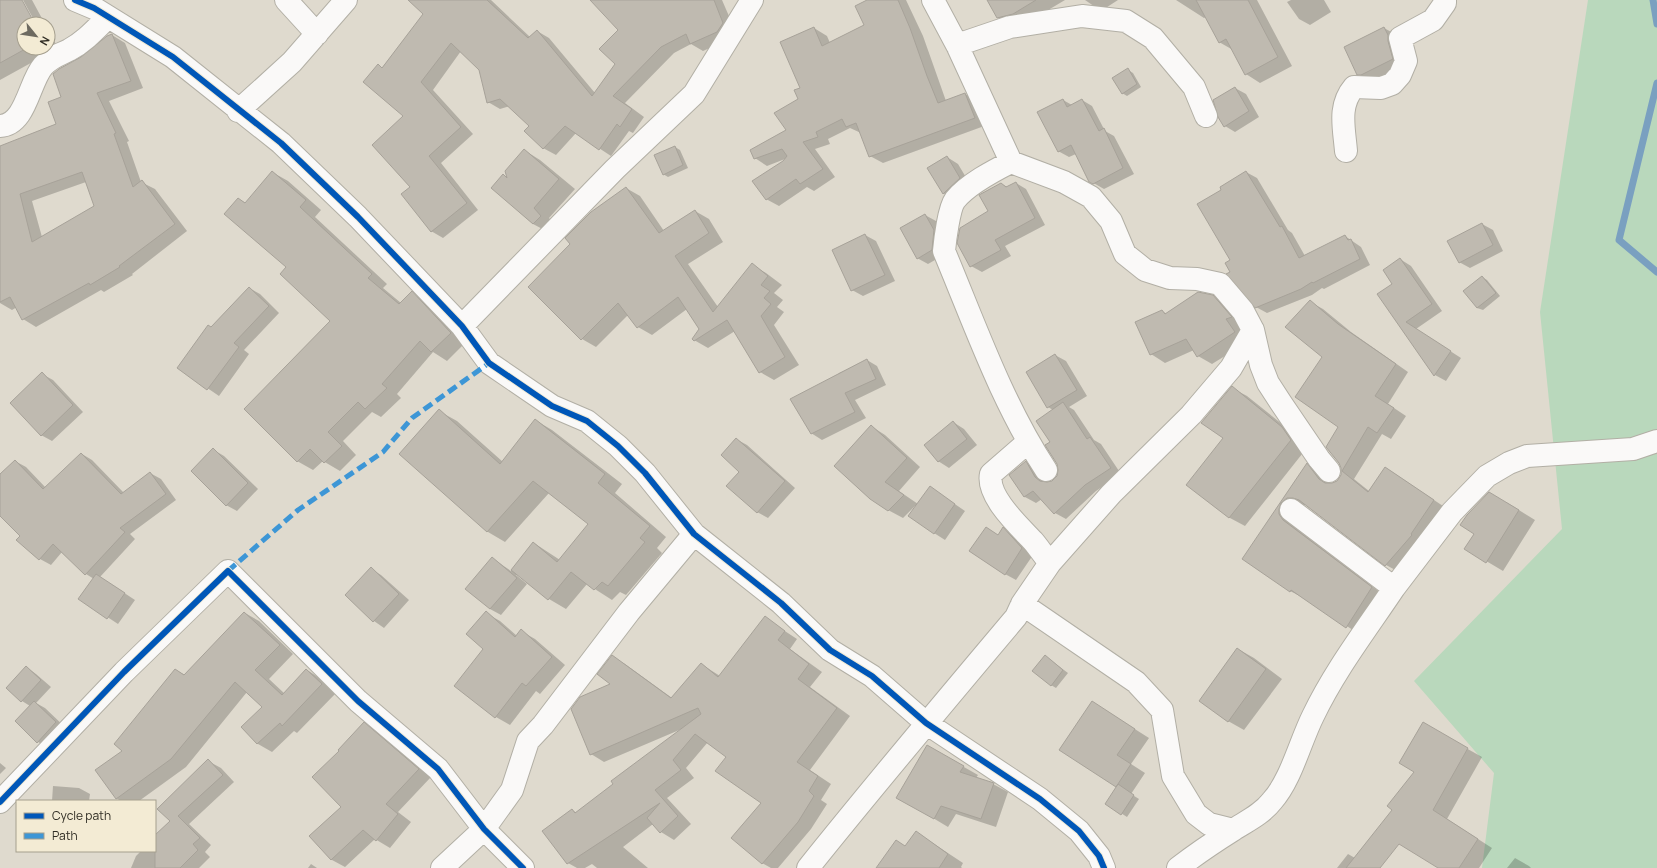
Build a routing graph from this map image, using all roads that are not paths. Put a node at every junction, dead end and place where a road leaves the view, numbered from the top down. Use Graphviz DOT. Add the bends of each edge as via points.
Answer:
graph roads {
  1 [pos="286,0"];
  2 [pos="346,0"];
  3 [pos="933,0"];
  4 [pos="1445,0"];
  5 [pos="747,2"];
  6 [pos="94,7"];
  7 [pos="317,34"];
  8 [pos="957,45"];
  9 [pos="238,111"];
  10 [pos="1206,116"];
  11 [pos="0,126"];
  12 [pos="1346,151"];
  13 [pos="1011,162"];
  14 [pos="462,326"];
  15 [pos="1253,330"];
  16 [pos="1657,441"];
  17 [pos="1028,442"];
  18 [pos="1046,470"];
  19 [pos="1330,471"];
  20 [pos="1290,510"];
  21 [pos="694,534"];
  22 [pos="1050,563"];
  23 [pos="1394,588"];
  24 [pos="1022,604"];
  25 [pos="926,723"];
  26 [pos="0,802"];
  27 [pos="484,829"];
  28 [pos="1233,830"];
  29 [pos="442,868"];
  30 [pos="523,868"];
  31 [pos="808,868"];
  32 [pos="1104,868"];
  33 [pos="1178,868"];
  1 -- 7 [label="street"];
  2 -- 7 [label="street"];
  3 -- 8 [label="street"];
  4 -- 12 [label="street" via="1433,20 1400,38 1406,61 1400,75 1392,84 1381,88 1354,87 1347,96 1343,112"];
  5 -- 14 [label="street" via="694,94 615,169"];
  6 -- 9 [label="street" via="173,57"];
  6 -- 11 [label="street" via="88,37 69,50 53,56 42,66 18,117 5,126"];
  7 -- 9 [label="street" via="292,62"];
  8 -- 10 [label="street" via="1010,27 1082,16 1126,21 1153,38 1194,87"];
  8 -- 13 [label="street"];
  9 -- 14 [label="street" via="281,143 358,217"];
  13 -- 15 [label="street" via="1064,182 1091,197 1111,221 1125,254 1145,270 1170,278 1197,278 1220,284 1243,311"];
  13 -- 17 [label="street" via="972,185 954,201 944,251 1006,399"];
  14 -- 21 [label="street" via="489,363 552,406 587,421 618,446 645,473"];
  15 -- 19 [label="street" via="1268,383 1319,459"];
  15 -- 22 [label="street" via="1231,368 1191,415 1111,494"];
  16 -- 23 [label="street" via="1633,449 1527,456 1509,463 1487,476 1452,512"];
  17 -- 18 [label="street"];
  17 -- 22 [label="street" via="997,468 991,474 990,480 992,490 1012,519"];
  20 -- 23 [label="street"];
  21 -- 25 [label="street" via="781,603 830,650 872,676"];
  21 -- 27 [label="street" via="528,741 512,790"];
  22 -- 24 [label="street"];
  23 -- 28 [label="street" via="1326,690 1282,787 1258,815"];
  24 -- 25 [label="street" via="1016,617"];
  24 -- 28 [label="street" via="1136,682 1162,710 1173,776 1196,814 1209,824"];
  25 -- 31 [label="street"];
  25 -- 32 [label="street" via="1040,799 1079,831 1099,856"];
  26 -- 27 [label="street" via="124,672 228,571 358,700 438,769"];
  27 -- 29 [label="street"];
  27 -- 30 [label="street"];
  28 -- 33 [label="street"];
}
